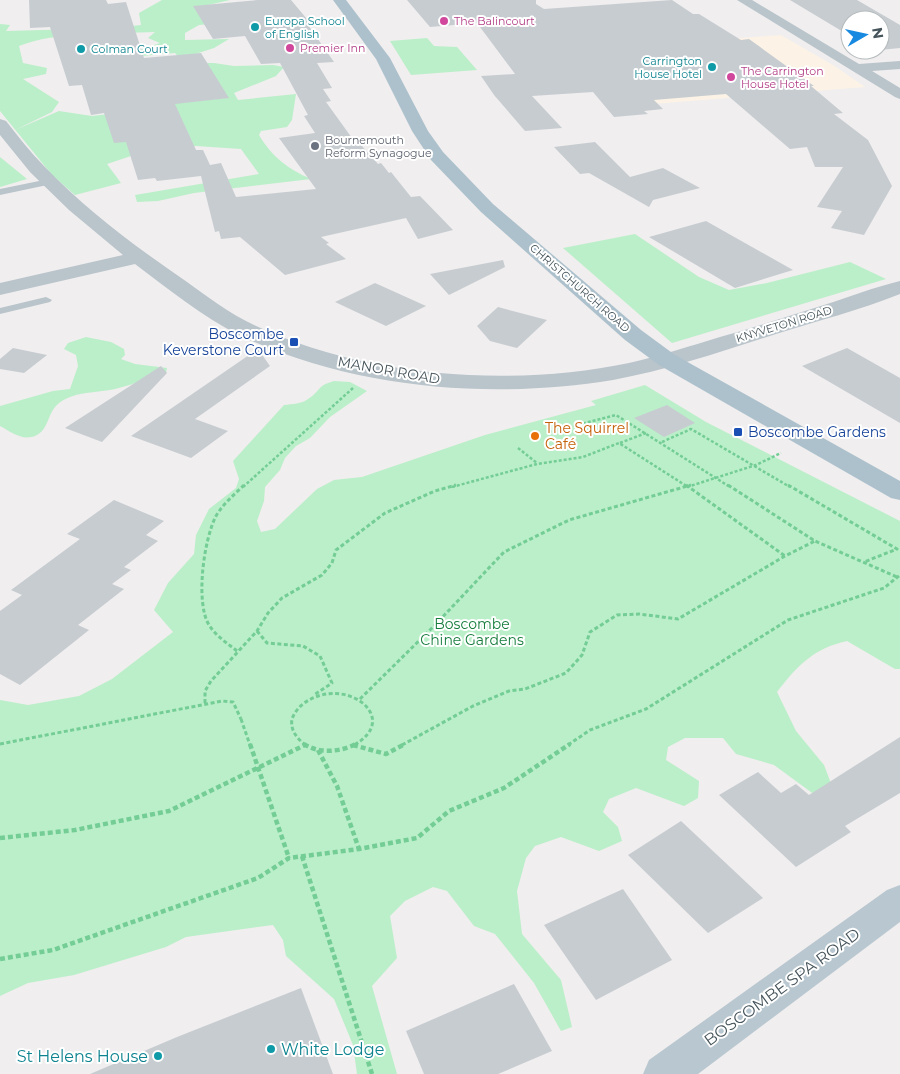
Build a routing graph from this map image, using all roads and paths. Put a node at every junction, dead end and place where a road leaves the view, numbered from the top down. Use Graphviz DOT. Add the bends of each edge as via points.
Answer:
graph roads {
  1 [pos="338,0"];
  2 [pos="743,0"];
  3 [pos="900,65"];
  4 [pos="858,68"];
  5 [pos="900,94"];
  6 [pos="0,124"];
  7 [pos="49,182"];
  8 [pos="0,192"];
  9 [pos="137,258"];
  10 [pos="900,286"];
  11 [pos="0,289"];
  12 [pos="46,300"];
  13 [pos="0,310"];
  14 [pos="667,360"];
  15 [pos="371,370"];
  16 [pos="549,432"];
  17 [pos="646,432"];
  18 [pos="806,440"];
  19 [pos="661,442"];
  20 [pos="619,443"];
  21 [pos="518,448"];
  22 [pos="537,464"];
  23 [pos="756,465"];
  24 [pos="717,478"];
  25 [pos="689,487"];
  26 [pos="900,492"];
  27 [pos="815,541"];
  28 [pos="898,549"];
  29 [pos="785,556"];
  30 [pos="864,562"];
  31 [pos="898,576"];
  32 [pos="257,631"];
  33 [pos="237,651"];
  34 [pos="310,698"];
  35 [pos="360,699"];
  36 [pos="205,703"];
  37 [pos="0,744"];
  38 [pos="305,745"];
  39 [pos="354,745"];
  40 [pos="318,750"];
  41 [pos="0,838"];
  42 [pos="359,849"];
  43 [pos="302,856"];
  44 [pos="288,858"];
  45 [pos="900,901"];
  46 [pos="0,959"];
  47 [pos="372,1074"];
  48 [pos="664,1074"];
  1 -- 14 [label="main road, CHRISTCHURCH ROAD" via="383,58 420,131 437,156 487,208 633,335"];
  2 -- 4 [label="street"];
  3 -- 4 [label="street"];
  4 -- 5 [label="street"];
  6 -- 7 [label="street, MANOR ROAD"];
  7 -- 8 [label="lane"];
  7 -- 9 [label="street, MANOR ROAD"];
  9 -- 11 [label="street"];
  9 -- 15 [label="street, MANOR ROAD" via="247,330 284,345"];
  10 -- 14 [label="street, KNYVETON ROAD" via="811,317"];
  12 -- 13 [label="lane"];
  14 -- 15 [label="street, MANOR ROAD" via="579,377 494,383 454,382"];
  14 -- 18 [label="main road, CHRISTCHURCH ROAD"];
  15 -- 33 [label="path" via="338,404 227,502 216,516 208,542 202,609 207,623"];
  16 -- 17 [label="path" via="616,415"];
  17 -- 19 [label="path"];
  17 -- 20 [label="path"];
  18 -- 23 [label="path"];
  18 -- 26 [label="main road, CHRISTCHURCH ROAD"];
  19 -- 23 [label="path" via="691,429"];
  19 -- 24 [label="path"];
  20 -- 22 [label="path" via="583,456"];
  20 -- 25 [label="path"];
  21 -- 22 [label="path"];
  22 -- 32 [label="path" via="435,491 385,513 336,550 322,575 282,598"];
  23 -- 24 [label="path"];
  23 -- 28 [label="path"];
  24 -- 25 [label="path"];
  24 -- 27 [label="path"];
  25 -- 29 [label="path"];
  25 -- 35 [label="path" via="568,520 504,552"];
  27 -- 29 [label="path"];
  27 -- 30 [label="path"];
  28 -- 30 [label="path"];
  29 -- 39 [label="path" via="678,619 617,615 590,632 582,656 566,673 473,706 386,754"];
  30 -- 31 [label="path"];
  31 -- 42 [label="path" via="884,588 788,620 646,709 590,730 504,788 449,811 416,838"];
  32 -- 33 [label="path"];
  32 -- 34 [label="path" via="267,643 303,646 320,656 332,683"];
  33 -- 36 [label="path" via="211,681 205,691"];
  34 -- 35 [label="path" via="330,692"];
  34 -- 38 [label="path" via="294,712 291,721 292,730"];
  35 -- 39 [label="path" via="368,706 372,722 365,736"];
  36 -- 37 [label="path"];
  36 -- 44 [label="path, bridge" via="233,702 242,719"];
  38 -- 40 [label="path"];
  38 -- 41 [label="path" via="169,811 75,830"];
  39 -- 40 [label="path" via="339,750"];
  40 -- 42 [label="path" via="337,786"];
  42 -- 43 [label="path"];
  43 -- 44 [label="path"];
  43 -- 47 [label="path"];
  44 -- 46 [label="path" via="258,878 91,937 53,950"];
  45 -- 48 [label="street, BOSCOMBE SPA ROAD"];
}
